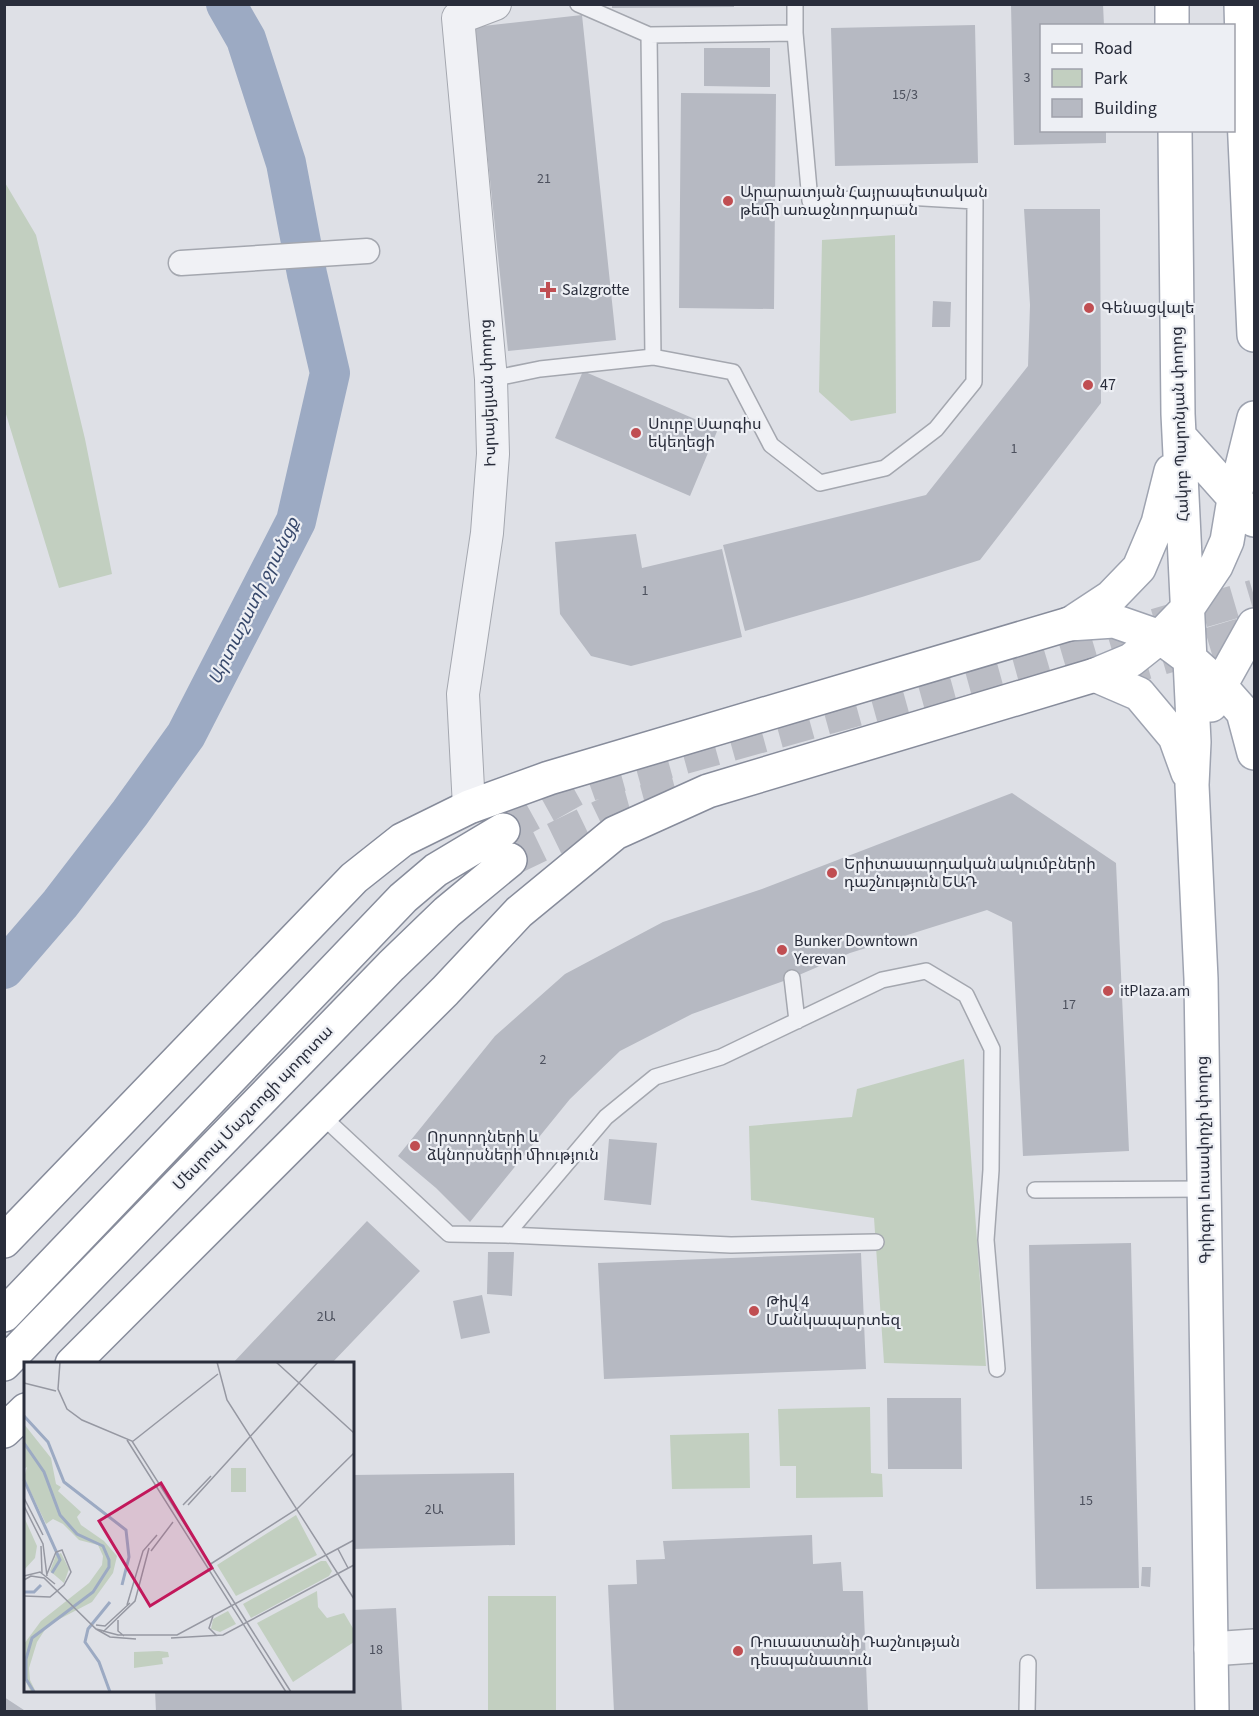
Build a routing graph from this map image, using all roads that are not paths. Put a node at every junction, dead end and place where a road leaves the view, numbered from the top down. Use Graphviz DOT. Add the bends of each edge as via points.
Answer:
graph roads {
  1 [pos="495,4"];
  2 [pos="578,4"];
  3 [pos="795,4"];
  4 [pos="1172,4"];
  5 [pos="1241,4"];
  6 [pos="1172,24"];
  7 [pos="795,33"];
  8 [pos="649,35"];
  9 [pos="1175,132"];
  10 [pos="367,251"];
  11 [pos="181,263"];
  12 [pos="1254,335"];
  13 [pos="653,357"];
  14 [pos="491,379"];
  15 [pos="1254,418"];
  16 [pos="1180,438"];
  17 [pos="1244,510"];
  18 [pos="1188,609"];
  19 [pos="1069,624"];
  20 [pos="1254,625"];
  21 [pos="1160,637"];
  22 [pos="1191,660"];
  23 [pos="1095,675"];
  24 [pos="1220,686"];
  25 [pos="1194,742"];
  26 [pos="1254,753"];
  27 [pos="1192,785"];
  28 [pos="469,807"];
  29 [pos="792,978"];
  30 [pos="797,1021"];
  31 [pos="321,1116"];
  32 [pos="1204,1189"];
  33 [pos="1035,1191"];
  34 [pos="506,1235"];
  35 [pos="4,1241"];
  36 [pos="876,1242"];
  37 [pos="4,1315"];
  38 [pos="74,1362"];
  39 [pos="4,1364"];
  40 [pos="997,1369"];
  41 [pos="24,1412"];
  42 [pos="4,1431"];
  43 [pos="1254,1646"];
  44 [pos="1211,1649"];
  45 [pos="1028,1663"];
  46 [pos="1027,1712"];
  47 [pos="1212,1712"];
  1 -- 14 [label="street, Իսրայելյան փողոց" via="458,18"];
  2 -- 8 [label="lane"];
  3 -- 7 [label="lane"];
  4 -- 6 [label="main road"];
  5 -- 12 [label="main road"];
  7 -- 8 [label="lane"];
  7 -- 13 [label="lane" via="810,201 906,197 975,201 974,382 936,429 885,468 820,483 771,445 733,372"];
  8 -- 13 [label="lane"];
  9 -- 16 [label="main road, Հակոբ Պարոնյան փողոց"];
  10 -- 11 [label="street"];
  13 -- 14 [label="lane" via="540,369"];
  14 -- 28 [label="street, Իսրայելյան փողոց" via="493,454 487,533 463,694"];
  15 -- 17 [label="main road"];
  16 -- 17 [label="main road"];
  16 -- 18 [label="main road, Հակոբ Պարոնյան փողոց"];
  16 -- 19 [label="main road" via="1158,523 1139,568 1111,597"];
  17 -- 18 [label="main road" via="1216,566"];
  18 -- 21 [label="main road"];
  18 -- 22 [label="main road, Գրիգոր Լուսավորչի փողոց"];
  19 -- 21 [label="main road" via="1114,621"];
  19 -- 28 [label="main road" via="549,778"];
  20 -- 24 [label="main road"];
  21 -- 22 [label="main road"];
  21 -- 23 [label="main road" via="1131,660"];
  22 -- 24 [label="main road"];
  22 -- 25 [label="main road, Գրիգոր Լուսավորչի փողոց"];
  23 -- 27 [label="main road" via="1139,694 1175,737"];
  23 -- 31 [label="main road" via="708,791 615,834 519,912"];
  24 -- 25 [label="main road"];
  24 -- 26 [label="main road" via="1244,712"];
  25 -- 27 [label="main road, Գրիգոր Լուսավորչի փողոց"];
  27 -- 32 [label="main road, Գրիգոր Լուսավորչի փողոց" via="1201,979"];
  28 -- 35 [label="main road" via="402,840 354,878"];
  29 -- 30 [label="lane"];
  30 -- 34 [label="lane" via="721,1057 654,1077 606,1117"];
  30 -- 40 [label="lane" via="882,981 926,971 966,995 992,1049 992,1170 986,1240"];
  31 -- 34 [label="lane" via="450,1234"];
  31 -- 38 [label="main road"];
  32 -- 33 [label="lane"];
  32 -- 44 [label="main road, Գրիգոր Լուսավորչի փողոց"];
  34 -- 36 [label="lane" via="731,1245"];
  37 -- 39 [label="main road, Մեսրոպ Մաշտոցի պողոտա" via="403,898 436,870 507,845 447,912"];
  41 -- 42 [label="main road"];
  43 -- 44 [label="street"];
  44 -- 47 [label="main road, Գրիգոր Լուսավորչի փողոց"];
  45 -- 46 [label="lane"];
}
